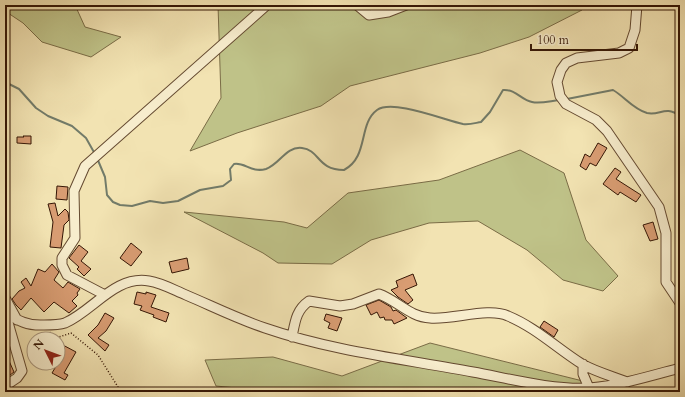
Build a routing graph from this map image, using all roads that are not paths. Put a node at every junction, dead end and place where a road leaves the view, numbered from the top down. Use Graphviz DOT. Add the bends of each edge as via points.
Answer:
graph roads {
  1 [pos="267,5"];
  2 [pos="356,5"];
  3 [pos="406,5"];
  4 [pos="637,5"];
  5 [pos="104,295"];
  6 [pos="5,298"];
  7 [pos="680,303"];
  8 [pos="5,312"];
  9 [pos="17,320"];
  10 [pos="292,337"];
  11 [pos="583,364"];
  12 [pos="680,368"];
  13 [pos="628,382"];
  14 [pos="5,386"];
  15 [pos="589,388"];
  1 -- 5 [label="street" via="86,166 80,175 74,191 75,238 62,258 62,265 67,275"];
  2 -- 3 [label="street" via="369,15 388,12"];
  4 -- 7 [label="street" via="636,30 629,48 619,54 577,58 566,63 557,82 560,96 566,104 596,120 607,131 659,207 666,233 666,282"];
  5 -- 9 [label="street" via="64,323 30,326"];
  5 -- 10 [label="street" via="127,283 148,281"];
  6 -- 9 [label="street"];
  8 -- 9 [label="street"];
  8 -- 14 [label="street" via="22,370 17,378"];
  10 -- 11 [label="street" via="301,307 309,301 340,306 379,294 389,297 417,316 457,317 490,312 508,316"];
  10 -- 15 [label="street" via="325,346 523,381"];
  11 -- 13 [label="street"];
  11 -- 15 [label="street" via="583,374"];
  12 -- 13 [label="street"];
  13 -- 15 [label="street"];
}
